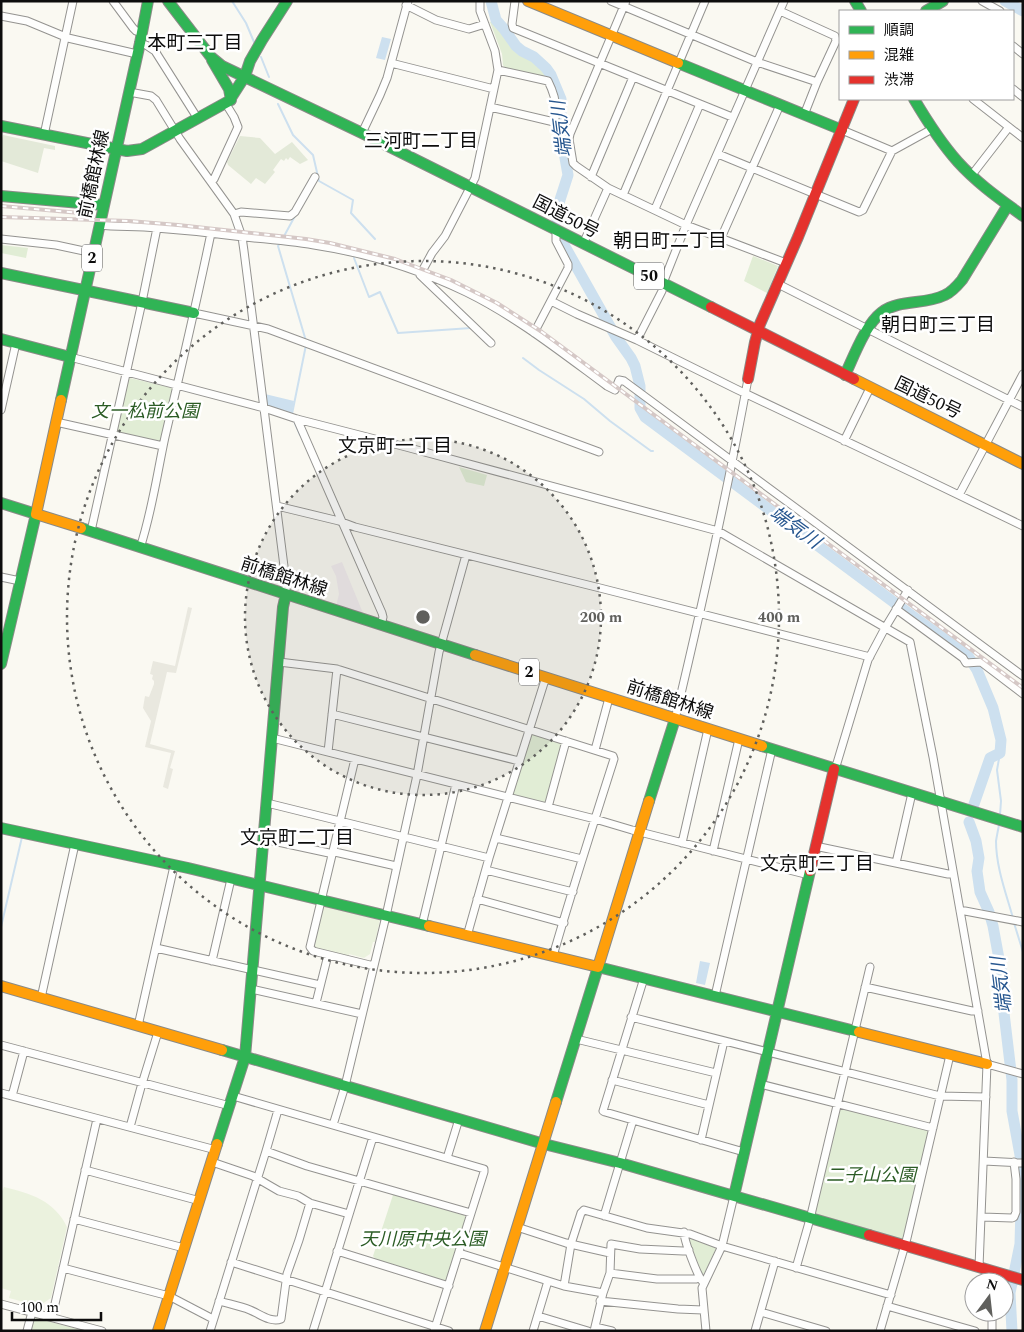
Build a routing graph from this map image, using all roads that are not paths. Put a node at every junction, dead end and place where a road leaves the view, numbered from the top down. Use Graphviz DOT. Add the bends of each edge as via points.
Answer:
graph roads {
  1 [pos="73,1"];
  2 [pos="113,1"];
  3 [pos="148,1"];
  4 [pos="168,1"];
  5 [pos="287,1"];
  6 [pos="480,1"];
  7 [pos="515,1"];
  8 [pos="528,1"];
  9 [pos="611,1"];
  10 [pos="704,1"];
  11 [pos="784,1"];
  12 [pos="943,1"];
  13 [pos="982,1"];
  14 [pos="407,3"];
  15 [pos="625,4"];
  16 [pos="928,10"];
  17 [pos="998,10"];
  18 [pos="780,11"];
  19 [pos="1,16"];
  20 [pos="485,24"];
  21 [pos="142,33"];
  22 [pos="691,34"];
  23 [pos="612,35"];
  24 [pos="65,37"];
  25 [pos="138,49"];
  26 [pos="211,57"];
  27 [pos="678,62"];
  28 [pos="757,62"];
  29 [pos="391,63"];
  30 [pos="600,63"];
  31 [pos="498,70"];
  32 [pos="245,76"];
  33 [pos="633,77"];
  34 [pos="817,82"];
  35 [pos="494,89"];
  36 [pos="667,90"];
  37 [pos="745,91"];
  38 [pos="129,92"];
  39 [pos="854,100"];
  40 [pos="915,100"];
  41 [pos="974,100"];
  42 [pos="228,102"];
  43 [pos="700,104"];
  44 [pos="780,105"];
  45 [pos="490,107"];
  46 [pos="804,115"];
  47 [pos="732,117"];
  48 [pos="198,118"];
  49 [pos="1,126"];
  50 [pos="1009,127"];
  51 [pos="932,128"];
  52 [pos="842,130"];
  53 [pos="175,132"];
  54 [pos="362,133"];
  55 [pos="44,135"];
  56 [pos="1023,138"];
  57 [pos="116,149"];
  58 [pos="892,151"];
  59 [pos="718,154"];
  60 [pos="752,168"];
  61 [pos="972,176"];
  62 [pos="592,177"];
  63 [pos="314,178"];
  64 [pos="211,182"];
  65 [pos="470,187"];
  66 [pos="608,188"];
  67 [pos="623,194"];
  68 [pos="815,194"];
  69 [pos="1,196"];
  70 [pos="104,205"];
  71 [pos="1008,205"];
  72 [pos="655,210"];
  73 [pos="234,214"];
  74 [pos="1023,216"];
  75 [pos="99,225"];
  76 [pos="686,225"];
  77 [pos="157,228"];
  78 [pos="556,230"];
  79 [pos="211,233"];
  80 [pos="242,236"];
  81 [pos="721,238"];
  82 [pos="1,240"];
  83 [pos="583,244"];
  84 [pos="93,253"];
  85 [pos="786,263"];
  86 [pos="421,273"];
  87 [pos="1,274"];
  88 [pos="664,283"];
  89 [pos="778,284"];
  90 [pos="85,290"];
  91 [pos="551,301"];
  92 [pos="142,302"];
  93 [pos="194,313"];
  94 [pos="254,325"];
  95 [pos="868,329"];
  96 [pos="758,330"];
  97 [pos="534,333"];
  98 [pos="1,339"];
  99 [pos="637,340"];
  100 [pos="16,343"];
  101 [pos="491,343"];
  102 [pos="70,357"];
  103 [pos="126,372"];
  104 [pos="1023,374"];
  105 [pos="845,375"];
  106 [pos="748,379"];
  107 [pos="177,386"];
  108 [pos="870,388"];
  109 [pos="745,394"];
  110 [pos="1009,400"];
  111 [pos="1023,407"];
  112 [pos="264,408"];
  113 [pos="1,410"];
  114 [pos="298,419"];
  115 [pos="56,422"];
  116 [pos="112,434"];
  117 [pos="844,440"];
  118 [pos="985,445"];
  119 [pos="163,446"];
  120 [pos="599,452"];
  121 [pos="732,461"];
  122 [pos="1023,464"];
  123 [pos="959,495"];
  124 [pos="1,503"];
  125 [pos="277,506"];
  126 [pos="36,514"];
  127 [pos="343,524"];
  128 [pos="1023,526"];
  129 [pos="91,531"];
  130 [pos="718,531"];
  131 [pos="140,548"];
  132 [pos="466,554"];
  133 [pos="1,577"];
  134 [pos="20,581"];
  135 [pos="908,590"];
  136 [pos="286,594"];
  137 [pos="898,605"];
  138 [pos="700,614"];
  139 [pos="381,625"];
  140 [pos="885,628"];
  141 [pos="441,644"];
  142 [pos="870,657"];
  143 [pos="279,662"];
  144 [pos="1,664"];
  145 [pos="337,669"];
  146 [pos="1023,676"];
  147 [pos="547,678"];
  148 [pos="1023,694"];
  149 [pos="431,698"];
  150 [pos="610,698"];
  151 [pos="332,714"];
  152 [pos="675,718"];
  153 [pos="708,729"];
  154 [pos="530,730"];
  155 [pos="424,736"];
  156 [pos="272,738"];
  157 [pos="739,739"];
  158 [pos="566,741"];
  159 [pos="594,750"];
  160 [pos="772,750"];
  161 [pos="328,752"];
  162 [pos="355,759"];
  163 [pos="519,761"];
  164 [pos="834,769"];
  165 [pos="417,774"];
  166 [pos="456,784"];
  167 [pos="912,793"];
  168 [pos="508,798"];
  169 [pos="940,802"];
  170 [pos="267,803"];
  171 [pos="548,807"];
  172 [pos="595,819"];
  173 [pos="340,820"];
  174 [pos="1023,827"];
  175 [pos="1,828"];
  176 [pos="640,832"];
  177 [pos="404,836"];
  178 [pos="496,838"];
  179 [pos="264,839"];
  180 [pos="682,842"];
  181 [pos="75,844"];
  182 [pos="441,845"];
  183 [pos="815,846"];
  184 [pos="713,851"];
  185 [pos="333,852"];
  186 [pos="489,858"];
  187 [pos="582,859"];
  188 [pos="747,859"];
  189 [pos="896,863"];
  190 [pos="174,866"];
  191 [pos="396,866"];
  192 [pos="486,870"];
  193 [pos="953,874"];
  194 [pos="809,875"];
  195 [pos="231,879"];
  196 [pos="260,886"];
  197 [pos="573,892"];
  198 [pos="477,899"];
  199 [pos="321,900"];
  200 [pos="960,911"];
  201 [pos="386,916"];
  202 [pos="1023,922"];
  203 [pos="564,923"];
  204 [pos="422,925"];
  205 [pos="467,936"];
  206 [pos="156,948"];
  207 [pos="328,955"];
  208 [pos="553,956"];
  209 [pos="212,961"];
  210 [pos="374,966"];
  211 [pos="598,967"];
  212 [pos="870,967"];
  213 [pos="253,970"];
  214 [pos="644,978"];
  215 [pos="320,985"];
  216 [pos="1,986"];
  217 [pos="866,987"];
  218 [pos="252,989"];
  219 [pos="715,996"];
  220 [pos="41,998"];
  221 [pos="316,1003"];
  222 [pos="978,1011"];
  223 [pos="778,1013"];
  224 [pos="362,1014"];
  225 [pos="631,1018"];
  226 [pos="138,1026"];
  227 [pos="855,1031"];
  228 [pos="158,1032"];
  229 [pos="576,1039"];
  230 [pos="724,1041"];
  231 [pos="1,1045"];
  232 [pos="24,1051"];
  233 [pos="621,1051"];
  234 [pos="767,1052"];
  235 [pos="950,1055"];
  236 [pos="245,1057"];
  237 [pos="987,1064"];
  238 [pos="845,1072"];
  239 [pos="716,1073"];
  240 [pos="1023,1074"];
  241 [pos="612,1080"];
  242 [pos="143,1083"];
  243 [pos="760,1084"];
  244 [pos="345,1086"];
  245 [pos="1,1093"];
  246 [pos="12,1096"];
  247 [pos="940,1096"];
  248 [pos="986,1097"];
  249 [pos="232,1101"];
  250 [pos="837,1104"];
  251 [pos="709,1105"];
  252 [pos="278,1110"];
  253 [pos="97,1119"];
  254 [pos="459,1119"];
  255 [pos="633,1120"];
  256 [pos="333,1125"];
  257 [pos="130,1127"];
  258 [pos="933,1128"];
  259 [pos="373,1137"];
  260 [pos="701,1140"];
  261 [pos="544,1144"];
  262 [pos="216,1150"];
  263 [pos="266,1151"];
  264 [pos="744,1152"];
  265 [pos="447,1158"];
  266 [pos="984,1161"];
  267 [pos="212,1162"];
  268 [pos="1014,1162"];
  269 [pos="620,1163"];
  270 [pos="1023,1163"];
  271 [pos="85,1170"];
  272 [pos="257,1178"];
  273 [pos="359,1181"];
  274 [pos="734,1196"];
  275 [pos="200,1201"];
  276 [pos="310,1203"];
  277 [pos="471,1213"];
  278 [pos="349,1214"];
  279 [pos="604,1216"];
  280 [pos="982,1217"];
  281 [pos="74,1219"];
  282 [pos="810,1219"];
  283 [pos="517,1228"];
  284 [pos="684,1232"];
  285 [pos="571,1244"];
  286 [pos="722,1246"];
  287 [pos="904,1246"];
  288 [pos="184,1248"];
  289 [pos="689,1250"];
  290 [pos="337,1251"];
  291 [pos="459,1253"];
  292 [pos="610,1253"];
  293 [pos="775,1261"];
  294 [pos="231,1262"];
  295 [pos="504,1266"];
  296 [pos="979,1267"];
  297 [pos="63,1268"];
  298 [pos="796,1268"];
  299 [pos="986,1272"];
  300 [pos="610,1273"];
  301 [pos="287,1279"];
  302 [pos="702,1280"];
  303 [pos="548,1281"];
  304 [pos="449,1286"];
  305 [pos="564,1286"];
  306 [pos="325,1291"];
  307 [pos="603,1293"];
  308 [pos="890,1295"];
  309 [pos="169,1296"];
  310 [pos="219,1301"];
  311 [pos="600,1301"];
  312 [pos="1,1304"];
  313 [pos="887,1306"];
  314 [pos="703,1310"];
  315 [pos="32,1312"];
  316 [pos="761,1312"];
  317 [pos="538,1316"];
  318 [pos="52,1317"];
  319 [pos="214,1319"];
  320 [pos="435,1328"];
  321 [pos="594,1329"];
  322 [pos="27,1331"];
  323 [pos="102,1331"];
  324 [pos="158,1331"];
  325 [pos="210,1331"];
  326 [pos="313,1331"];
  327 [pos="449,1331"];
  328 [pos="484,1331"];
  329 [pos="533,1331"];
  330 [pos="588,1331"];
  331 [pos="612,1331"];
  332 [pos="706,1331"];
  333 [pos="755,1331"];
  334 [pos="826,1331"];
  335 [pos="880,1331"];
  336 [pos="975,1331"];
  1 -- 24 [label="street"];
  2 -- 21 [label="street" via="133,28"];
  3 -- 21 [label="main road, 前橋館林線 / 2"];
  4 -- 26 [label="main road, 国道50号 / 50"];
  5 -- 32 [label="main road" via="250,61"];
  6 -- 20 [label="street"];
  7 -- 30 [label="street" via="513,28"];
  8 -- 23 [label="main road"];
  9 -- 15 [label="street"];
  10 -- 22 [label="street"];
  11 -- 18 [label="street"];
  12 -- 16 [label="main road"];
  13 -- 17 [label="street"];
  14 -- 20 [label="street" via="436,20 469,29"];
  14 -- 29 [label="street"];
  15 -- 22 [label="street"];
  15 -- 23 [label="street"];
  18 -- 28 [label="street"];
  18 -- 34 [label="street" via="836,38"];
  19 -- 24 [label="street" via="27,21"];
  20 -- 31 [label="street"];
  21 -- 25 [label="main road, 前橋館林線 / 2"];
  22 -- 27 [label="street"];
  22 -- 28 [label="street"];
  23 -- 27 [label="main road"];
  23 -- 30 [label="street"];
  24 -- 25 [label="street"];
  24 -- 55 [label="street"];
  25 -- 38 [label="main road, 前橋館林線 / 2"];
  25 -- 48 [label="street" via="146,46 155,51"];
  26 -- 32 [label="main road, 国道50号 / 50"];
  26 -- 42 [label="main road" via="230,88"];
  27 -- 36 [label="street"];
  27 -- 37 [label="main road"];
  28 -- 34 [label="street"];
  28 -- 37 [label="street"];
  29 -- 35 [label="street"];
  29 -- 54 [label="street"];
  30 -- 33 [label="street"];
  30 -- 62 [label="street" via="569,139 573,163"];
  31 -- 35 [label="street"];
  31 -- 45 [label="street" via="548,81 556,101 556,117 554,122"];
  32 -- 42 [label="main road"];
  32 -- 54 [label="main road, 国道50号 / 50"];
  33 -- 36 [label="street"];
  33 -- 62 [label="street"];
  34 -- 46 [label="street"];
  35 -- 45 [label="street"];
  36 -- 43 [label="street"];
  36 -- 67 [label="street"];
  37 -- 44 [label="main road"];
  37 -- 47 [label="street"];
  38 -- 53 [label="street" via="155,98"];
  38 -- 57 [label="main road, 前橋館林線 / 2"];
  39 -- 52 [label="main road"];
  40 -- 51 [label="main road"];
  41 -- 50 [label="street"];
  42 -- 48 [label="main road"];
  42 -- 64 [label="street" via="238,127"];
  43 -- 47 [label="street"];
  43 -- 72 [label="street"];
  44 -- 46 [label="main road"];
  44 -- 60 [label="street"];
  45 -- 65 [label="street" via="475,178"];
  46 -- 52 [label="main road"];
  47 -- 59 [label="street"];
  48 -- 53 [label="main road"];
  49 -- 55 [label="main road"];
  50 -- 56 [label="street"];
  50 -- 61 [label="street"];
  51 -- 58 [label="street"];
  51 -- 61 [label="main road"];
  52 -- 58 [label="street"];
  52 -- 68 [label="main road"];
  53 -- 57 [label="main road" via="142,149"];
  53 -- 64 [label="street"];
  54 -- 65 [label="main road, 国道50号 / 50"];
  55 -- 57 [label="main road"];
  57 -- 70 [label="main road, 前橋館林線 / 2"];
  58 -- 68 [label="street" via="863,210 859,212"];
  59 -- 60 [label="street"];
  59 -- 76 [label="street"];
  60 -- 68 [label="street"];
  60 -- 81 [label="street"];
  61 -- 71 [label="main road"];
  62 -- 66 [label="street"];
  63 -- 73 [label="street" via="290,216"];
  64 -- 73 [label="street"];
  65 -- 78 [label="main road, 国道50号 / 50"];
  65 -- 86 [label="street" via="445,236"];
  66 -- 67 [label="street"];
  66 -- 83 [label="street"];
  67 -- 72 [label="street"];
  68 -- 85 [label="main road"];
  69 -- 70 [label="main road"];
  70 -- 75 [label="main road, 前橋館林線 / 2"];
  71 -- 74 [label="main road"];
  71 -- 95 [label="main road" via="954,289 935,300 896,305 882,312"];
  72 -- 76 [label="street"];
  73 -- 80 [label="street"];
  75 -- 77 [label="street"];
  75 -- 84 [label="main road, 前橋館林線 / 2"];
  76 -- 81 [label="street"];
  76 -- 88 [label="street"];
  77 -- 79 [label="street"];
  77 -- 92 [label="street"];
  78 -- 83 [label="main road, 国道50号 / 50"];
  78 -- 91 [label="street" via="556,241 568,270"];
  79 -- 80 [label="street"];
  79 -- 93 [label="street"];
  80 -- 86 [label="street" via="334,248"];
  80 -- 94 [label="street"];
  81 -- 85 [label="street"];
  82 -- 84 [label="street" via="56,245"];
  83 -- 88 [label="main road, 国道50号 / 50"];
  84 -- 90 [label="main road, 前橋館林線 / 2"];
  85 -- 89 [label="main road"];
  86 -- 97 [label="street" via="492,306"];
  86 -- 101 [label="street" via="422,278"];
  87 -- 90 [label="main road"];
  88 -- 96 [label="main road, 国道50号 / 50"];
  88 -- 99 [label="street"];
  89 -- 95 [label="street"];
  89 -- 96 [label="main road"];
  90 -- 92 [label="main road"];
  90 -- 102 [label="main road, 前橋館林線 / 2"];
  91 -- 97 [label="street"];
  91 -- 99 [label="street"];
  92 -- 93 [label="main road"];
  92 -- 103 [label="street"];
  93 -- 94 [label="street"];
  93 -- 107 [label="street"];
  94 -- 112 [label="street"];
  94 -- 120 [label="street"];
  95 -- 105 [label="main road"];
  95 -- 110 [label="street"];
  96 -- 105 [label="main road, 国道50号 / 50"];
  96 -- 106 [label="main road"];
  97 -- 121 [label="street" via="614,390 619,380 624,380"];
  98 -- 100 [label="main road"];
  99 -- 109 [label="street"];
  100 -- 102 [label="main road"];
  100 -- 113 [label="street"];
  102 -- 103 [label="street"];
  102 -- 115 [label="main road, 前橋館林線 / 2"];
  103 -- 107 [label="street"];
  103 -- 116 [label="street"];
  104 -- 110 [label="street"];
  105 -- 108 [label="main road, 国道50号 / 50"];
  106 -- 109 [label="street"];
  107 -- 112 [label="street"];
  107 -- 119 [label="street"];
  108 -- 117 [label="street"];
  108 -- 118 [label="main road, 国道50号 / 50"];
  109 -- 117 [label="street"];
  109 -- 121 [label="street"];
  110 -- 111 [label="street"];
  110 -- 118 [label="street"];
  112 -- 114 [label="street"];
  112 -- 125 [label="street"];
  114 -- 127 [label="street"];
  114 -- 130 [label="street"];
  115 -- 116 [label="street"];
  115 -- 126 [label="main road, 前橋館林線 / 2"];
  116 -- 119 [label="street"];
  116 -- 129 [label="street"];
  117 -- 123 [label="street"];
  118 -- 122 [label="main road, 国道50号 / 50"];
  118 -- 123 [label="street"];
  119 -- 131 [label="street"];
  121 -- 130 [label="street"];
  121 -- 135 [label="street"];
  123 -- 128 [label="street"];
  124 -- 126 [label="main road"];
  125 -- 127 [label="street"];
  125 -- 136 [label="street"];
  126 -- 129 [label="main road, 前橋館林線 / 2"];
  126 -- 134 [label="main road"];
  127 -- 132 [label="street"];
  127 -- 139 [label="street" via="382,613"];
  129 -- 131 [label="main road, 前橋館林線 / 2"];
  130 -- 138 [label="street"];
  130 -- 140 [label="street"];
  131 -- 136 [label="main road, 前橋館林線 / 2"];
  132 -- 138 [label="street"];
  132 -- 141 [label="street"];
  133 -- 134 [label="street"];
  134 -- 144 [label="main road"];
  135 -- 137 [label="street"];
  135 -- 146 [label="street"];
  136 -- 139 [label="main road, 前橋館林線 / 2"];
  136 -- 143 [label="main road"];
  137 -- 140 [label="street"];
  137 -- 148 [label="street" via="966,663 981,662"];
  138 -- 142 [label="street"];
  138 -- 152 [label="street"];
  139 -- 141 [label="main road, 前橋館林線 / 2"];
  140 -- 142 [label="street"];
  140 -- 169 [label="street" via="912,644"];
  141 -- 147 [label="main road, 前橋館林線 / 2"];
  141 -- 149 [label="street"];
  142 -- 164 [label="street"];
  143 -- 145 [label="street"];
  143 -- 156 [label="main road"];
  145 -- 149 [label="street"];
  145 -- 151 [label="street"];
  147 -- 150 [label="main road, 前橋館林線 / 2"];
  147 -- 154 [label="street"];
  149 -- 154 [label="street"];
  149 -- 155 [label="street"];
  150 -- 152 [label="main road, 前橋館林線 / 2"];
  150 -- 159 [label="street"];
  151 -- 155 [label="street"];
  151 -- 161 [label="street"];
  152 -- 153 [label="main road, 前橋館林線 / 2"];
  152 -- 176 [label="main road"];
  153 -- 157 [label="main road, 前橋館林線 / 2"];
  153 -- 180 [label="street"];
  154 -- 158 [label="street"];
  154 -- 163 [label="street"];
  155 -- 163 [label="street"];
  155 -- 165 [label="street"];
  156 -- 161 [label="street"];
  156 -- 170 [label="main road"];
  157 -- 160 [label="main road, 前橋館林線 / 2"];
  157 -- 184 [label="street"];
  158 -- 159 [label="street"];
  158 -- 171 [label="street"];
  159 -- 172 [label="street" via="614,758"];
  160 -- 164 [label="main road, 前橋館林線 / 2"];
  160 -- 188 [label="street"];
  161 -- 162 [label="street"];
  162 -- 165 [label="street"];
  162 -- 173 [label="street"];
  163 -- 168 [label="street"];
  164 -- 167 [label="main road, 前橋館林線 / 2"];
  164 -- 183 [label="main road"];
  165 -- 166 [label="street"];
  165 -- 177 [label="street"];
  166 -- 168 [label="street"];
  166 -- 182 [label="street"];
  167 -- 169 [label="main road, 前橋館林線 / 2"];
  167 -- 189 [label="street"];
  168 -- 171 [label="street"];
  168 -- 178 [label="street"];
  169 -- 174 [label="main road, 前橋館林線 / 2"];
  169 -- 193 [label="street"];
  170 -- 173 [label="street"];
  170 -- 179 [label="main road"];
  171 -- 172 [label="street"];
  172 -- 176 [label="street"];
  172 -- 187 [label="street"];
  173 -- 177 [label="street"];
  173 -- 185 [label="street"];
  175 -- 181 [label="main road"];
  176 -- 180 [label="street"];
  176 -- 211 [label="main road"];
  177 -- 182 [label="street"];
  177 -- 191 [label="street"];
  178 -- 186 [label="street"];
  178 -- 187 [label="street"];
  179 -- 185 [label="street"];
  179 -- 196 [label="main road"];
  180 -- 184 [label="street"];
  181 -- 190 [label="main road"];
  181 -- 220 [label="street"];
  182 -- 186 [label="street"];
  182 -- 204 [label="street"];
  183 -- 189 [label="street"];
  183 -- 194 [label="main road"];
  184 -- 188 [label="street"];
  185 -- 191 [label="street"];
  185 -- 199 [label="street"];
  186 -- 192 [label="street"];
  187 -- 197 [label="street"];
  188 -- 194 [label="street"];
  188 -- 219 [label="street"];
  189 -- 193 [label="street"];
  190 -- 195 [label="main road"];
  190 -- 206 [label="street"];
  191 -- 201 [label="street"];
  192 -- 197 [label="street"];
  192 -- 198 [label="street"];
  193 -- 200 [label="street"];
  194 -- 223 [label="main road"];
  195 -- 196 [label="main road"];
  195 -- 209 [label="street"];
  196 -- 199 [label="main road"];
  196 -- 213 [label="main road"];
  197 -- 203 [label="street"];
  198 -- 203 [label="street"];
  198 -- 205 [label="street"];
  199 -- 201 [label="main road"];
  199 -- 207 [label="street" via="310,948"];
  200 -- 202 [label="street"];
  200 -- 222 [label="street"];
  201 -- 204 [label="main road"];
  201 -- 210 [label="street"];
  203 -- 208 [label="street"];
  204 -- 205 [label="main road"];
  205 -- 208 [label="main road"];
  206 -- 209 [label="street"];
  206 -- 226 [label="street"];
  207 -- 210 [label="street"];
  207 -- 215 [label="street"];
  208 -- 211 [label="main road"];
  209 -- 213 [label="street"];
  210 -- 224 [label="street"];
  211 -- 214 [label="main road"];
  211 -- 229 [label="main road"];
  212 -- 217 [label="street"];
  213 -- 215 [label="street"];
  213 -- 218 [label="main road"];
  214 -- 219 [label="main road"];
  214 -- 225 [label="street"];
  215 -- 221 [label="street"];
  216 -- 220 [label="main road"];
  217 -- 222 [label="street"];
  217 -- 227 [label="street"];
  218 -- 221 [label="street"];
  218 -- 236 [label="main road"];
  219 -- 223 [label="main road"];
  220 -- 226 [label="main road"];
  221 -- 224 [label="street"];
  222 -- 237 [label="street"];
  223 -- 227 [label="main road"];
  223 -- 234 [label="main road"];
  224 -- 244 [label="street"];
  225 -- 230 [label="street"];
  225 -- 233 [label="street"];
  226 -- 228 [label="main road"];
  227 -- 235 [label="main road"];
  227 -- 238 [label="street"];
  228 -- 236 [label="main road"];
  228 -- 242 [label="street"];
  229 -- 233 [label="street"];
  229 -- 261 [label="main road"];
  230 -- 234 [label="street"];
  230 -- 239 [label="street"];
  231 -- 232 [label="street"];
  232 -- 242 [label="street"];
  232 -- 246 [label="street"];
  233 -- 239 [label="street"];
  233 -- 241 [label="street"];
  234 -- 238 [label="street"];
  234 -- 243 [label="main road"];
  235 -- 237 [label="main road"];
  235 -- 247 [label="street"];
  236 -- 244 [label="main road"];
  236 -- 249 [label="main road"];
  237 -- 240 [label="street"];
  237 -- 248 [label="street"];
  238 -- 247 [label="street"];
  238 -- 250 [label="street"];
  239 -- 251 [label="street"];
  241 -- 251 [label="street"];
  241 -- 255 [label="street" via="603,1111"];
  242 -- 249 [label="street"];
  242 -- 257 [label="street"];
  243 -- 250 [label="street"];
  243 -- 264 [label="main road"];
  244 -- 254 [label="main road"];
  244 -- 256 [label="street"];
  245 -- 246 [label="street"];
  246 -- 253 [label="street"];
  247 -- 248 [label="street"];
  247 -- 258 [label="street"];
  248 -- 266 [label="street"];
  249 -- 252 [label="street"];
  249 -- 262 [label="main road"];
  250 -- 258 [label="street"];
  250 -- 282 [label="street"];
  251 -- 260 [label="street"];
  252 -- 256 [label="street"];
  252 -- 263 [label="street"];
  253 -- 257 [label="street"];
  253 -- 271 [label="street"];
  254 -- 261 [label="main road"];
  254 -- 265 [label="street"];
  255 -- 260 [label="street"];
  255 -- 269 [label="street"];
  256 -- 259 [label="street"];
  257 -- 262 [label="street"];
  258 -- 287 [label="street"];
  259 -- 265 [label="street"];
  259 -- 273 [label="street"];
  260 -- 264 [label="street"];
  261 -- 269 [label="main road"];
  261 -- 283 [label="main road"];
  262 -- 267 [label="main road"];
  263 -- 272 [label="street"];
  263 -- 273 [label="street"];
  264 -- 274 [label="main road"];
  265 -- 277 [label="street" via="484,1169"];
  266 -- 268 [label="street"];
  266 -- 280 [label="street"];
  267 -- 272 [label="street"];
  267 -- 275 [label="main road"];
  268 -- 270 [label="street"];
  268 -- 280 [label="street" via="1014,1217"];
  269 -- 274 [label="main road"];
  269 -- 279 [label="street"];
  271 -- 275 [label="street"];
  271 -- 281 [label="street"];
  272 -- 276 [label="street"];
  272 -- 294 [label="street"];
  273 -- 277 [label="street"];
  273 -- 278 [label="street"];
  274 -- 282 [label="main road"];
  274 -- 286 [label="street"];
  275 -- 288 [label="main road"];
  276 -- 278 [label="street"];
  276 -- 301 [label="street"];
  277 -- 291 [label="street"];
  278 -- 290 [label="street"];
  279 -- 284 [label="street" via="647,1228"];
  279 -- 285 [label="street" via="582,1211"];
  280 -- 296 [label="street"];
  281 -- 288 [label="street"];
  281 -- 297 [label="street"];
  282 -- 287 [label="main road"];
  282 -- 298 [label="street"];
  283 -- 285 [label="street"];
  283 -- 295 [label="main road"];
  284 -- 286 [label="street"];
  284 -- 289 [label="street"];
  285 -- 292 [label="street"];
  285 -- 305 [label="street"];
  286 -- 293 [label="street"];
  286 -- 302 [label="street"];
  287 -- 296 [label="main road"];
  287 -- 308 [label="street"];
  288 -- 309 [label="main road"];
  289 -- 292 [label="street" via="612,1244"];
  289 -- 302 [label="street"];
  290 -- 304 [label="street"];
  290 -- 306 [label="street"];
  291 -- 295 [label="street"];
  291 -- 304 [label="street"];
  292 -- 300 [label="street"];
  293 -- 298 [label="street"];
  293 -- 316 [label="street"];
  294 -- 301 [label="street"];
  294 -- 310 [label="street"];
  295 -- 303 [label="street"];
  295 -- 328 [label="main road"];
  296 -- 299 [label="main road"];
  297 -- 309 [label="street"];
  297 -- 318 [label="street"];
  298 -- 308 [label="street"];
  300 -- 302 [label="street"];
  300 -- 307 [label="street"];
  301 -- 306 [label="street"];
  301 -- 310 [label="street" via="279,1320"];
  302 -- 314 [label="street"];
  303 -- 305 [label="street"];
  303 -- 317 [label="street"];
  304 -- 320 [label="street"];
  305 -- 307 [label="street"];
  306 -- 320 [label="street"];
  306 -- 326 [label="street"];
  307 -- 311 [label="street"];
  308 -- 313 [label="street"];
  309 -- 319 [label="street"];
  309 -- 324 [label="main road"];
  310 -- 319 [label="street"];
  311 -- 314 [label="street"];
  311 -- 321 [label="street"];
  312 -- 315 [label="street"];
  313 -- 335 [label="street"];
  313 -- 336 [label="street"];
  314 -- 332 [label="street"];
  315 -- 318 [label="street"];
  315 -- 322 [label="street"];
  316 -- 333 [label="street"];
  316 -- 334 [label="street"];
  317 -- 329 [label="street"];
  317 -- 330 [label="street"];
  318 -- 323 [label="street"];
  319 -- 325 [label="street"];
  320 -- 327 [label="street"];
  321 -- 331 [label="street"];
}
